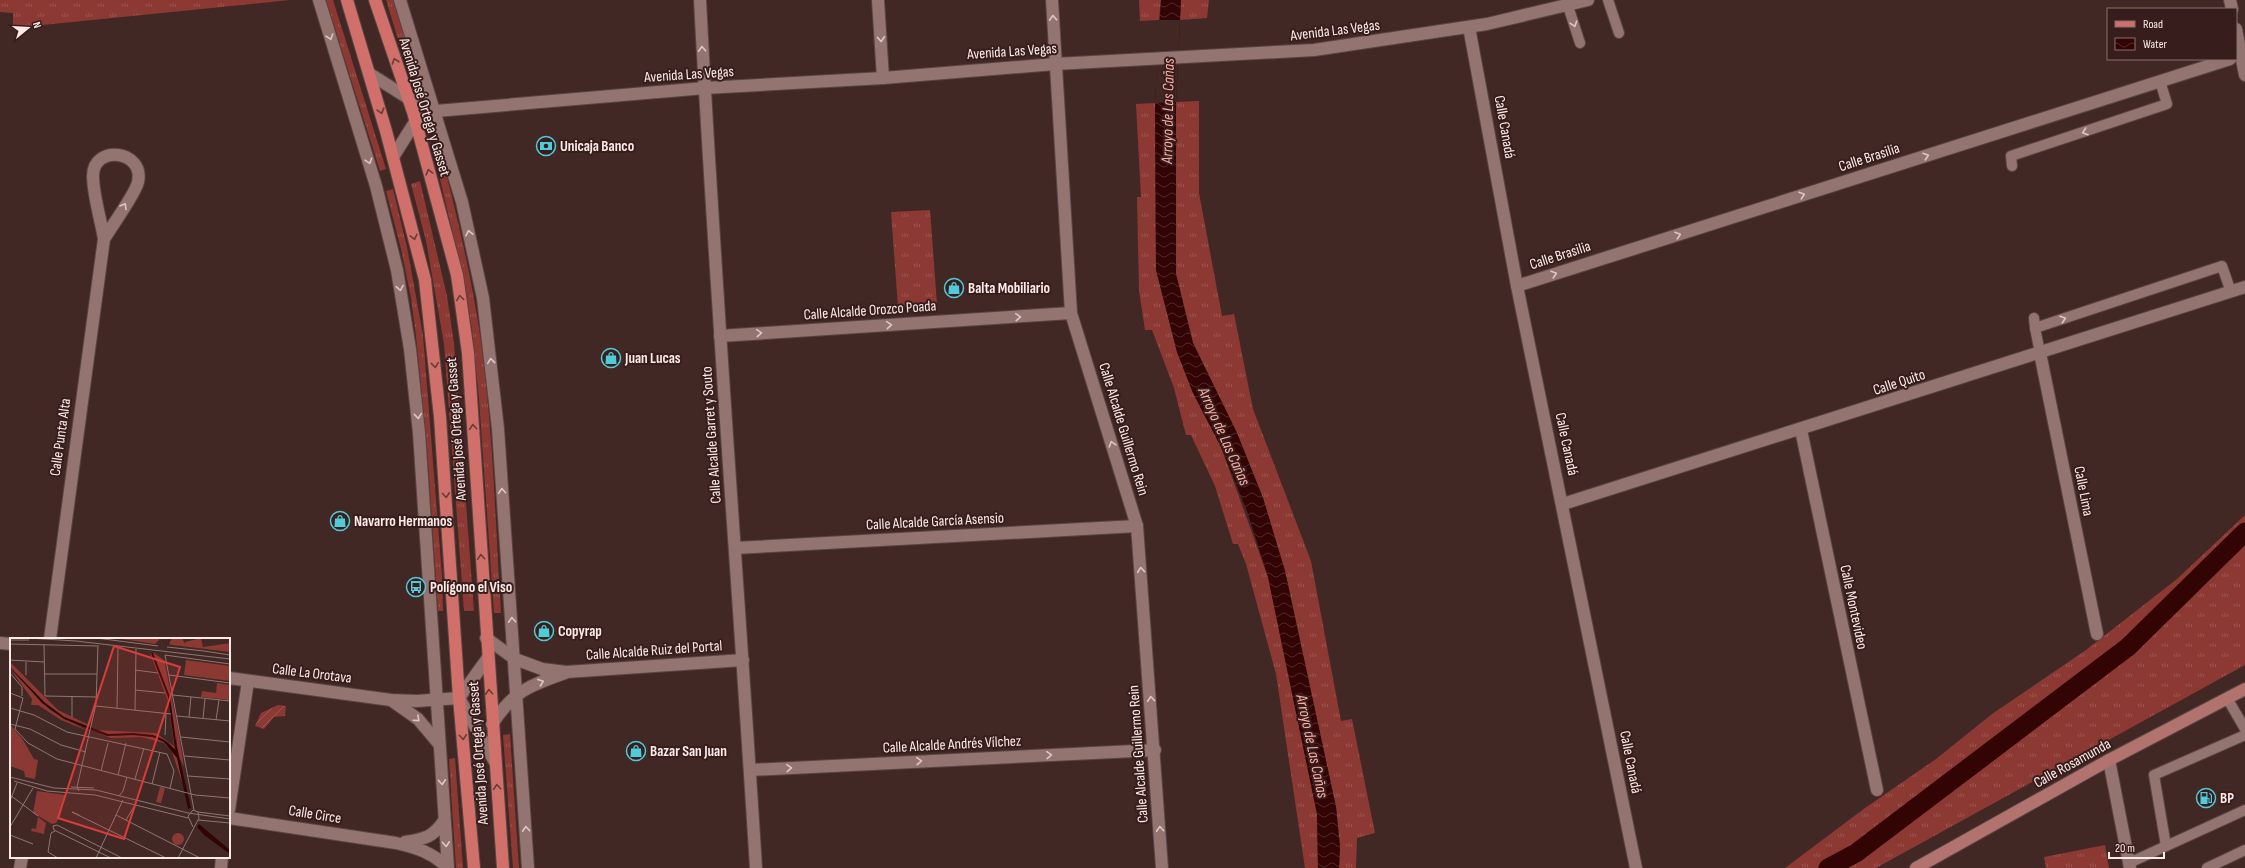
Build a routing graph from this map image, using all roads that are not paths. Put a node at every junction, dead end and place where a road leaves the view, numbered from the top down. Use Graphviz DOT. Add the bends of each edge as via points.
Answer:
graph roads {
  1 [pos="319,0"];
  2 [pos="348,0"];
  3 [pos="375,0"];
  4 [pos="400,0"];
  5 [pos="700,0"];
  6 [pos="878,0"];
  7 [pos="1052,0"];
  8 [pos="1588,0"];
  9 [pos="1608,0"];
  10 [pos="1572,3"];
  11 [pos="1469,27"];
  12 [pos="1619,33"];
  13 [pos="1580,43"];
  14 [pos="2237,59"];
  15 [pos="2226,60"];
  16 [pos="1055,64"];
  17 [pos="370,74"];
  18 [pos="2245,75"];
  19 [pos="883,78"];
  20 [pos="2160,81"];
  21 [pos="705,88"];
  22 [pos="408,98"];
  23 [pos="436,111"];
  24 [pos="415,122"];
  25 [pos="393,158"];
  26 [pos="2012,166"];
  27 [pos="104,239"];
  28 [pos="1517,286"];
  29 [pos="2245,287"];
  30 [pos="2231,292"];
  31 [pos="1071,314"];
  32 [pos="720,336"];
  33 [pos="2040,354"];
  34 [pos="1801,430"];
  35 [pos="1563,504"];
  36 [pos="1137,526"];
  37 [pos="735,548"];
  38 [pos="2097,634"];
  39 [pos="50,638"];
  40 [pos="486,638"];
  41 [pos="0,643"];
  42 [pos="10,644"];
  43 [pos="487,659"];
  44 [pos="515,659"];
  45 [pos="743,660"];
  46 [pos="566,672"];
  47 [pos="230,678"];
  48 [pos="248,681"];
  49 [pos="2245,689"];
  50 [pos="517,694"];
  51 [pos="436,698"];
  52 [pos="459,698"];
  53 [pos="2227,698"];
  54 [pos="391,700"];
  55 [pos="492,724"];
  56 [pos="2245,729"];
  57 [pos="2245,735"];
  58 [pos="439,744"];
  59 [pos="1155,750"];
  60 [pos="2109,760"];
  61 [pos="495,762"];
  62 [pos="750,770"];
  63 [pos="1877,790"];
  64 [pos="230,803"];
  65 [pos="2245,810"];
  66 [pos="230,818"];
  67 [pos="444,821"];
  68 [pos="396,843"];
  69 [pos="2166,846"];
  70 [pos="2245,850"];
  71 [pos="22,858"];
  72 [pos="222,858"];
  73 [pos="2129,866"];
  74 [pos="20,868"];
  75 [pos="220,868"];
  76 [pos="448,868"];
  77 [pos="474,868"];
  78 [pos="503,868"];
  79 [pos="528,868"];
  80 [pos="756,868"];
  81 [pos="1162,868"];
  82 [pos="1636,868"];
  83 [pos="1916,868"];
  84 [pos="2207,868"];
  1 -- 51 [label="street, one-way" via="376,186 397,270 410,349 419,433"];
  2 -- 17 [label="main road, Avenida José Ortega y Gasset"];
  22 -- 3 [label="main road, Avenida José Ortega y Gasset, one-way"];
  4 -- 23 [label="street, Avenida José Ortega y Gasset"];
  21 -- 5 [label="street, Calle Alcalde Garret y Souto, one-way"];
  6 -- 19 [label="street, one-way"];
  16 -- 7 [label="street, Calle Alcalde Guillermo Rein, one-way"];
  8 -- 10 [label="street, Avenida Las Vegas"];
  9 -- 12 [label="lane"];
  10 -- 11 [label="street, Avenida Las Vegas"];
  10 -- 13 [label="lane, one-way"];
  11 -- 16 [label="street, Avenida Las Vegas" via="1314,50"];
  11 -- 28 [label="street, Calle Canadá"];
  14 -- 18 [label="street"];
  15 -- 20 [label="street, Calle Brasilia"];
  16 -- 19 [label="street, Avenida Las Vegas"];
  16 -- 31 [label="street, Calle Alcalde Guillermo Rein"];
  17 -- 22 [label="street"];
  17 -- 25 [label="main road, Avenida José Ortega y Gasset, one-way"];
  19 -- 21 [label="street, Avenida Las Vegas"];
  20 -- 26 [label="lane, one-way" via="2168,104 2011,156"];
  28 -- 20 [label="street, Calle Brasilia, one-way"];
  21 -- 23 [label="street, Avenida Las Vegas"];
  21 -- 32 [label="street, Calle Alcalde Garret y Souto"];
  22 -- 23 [label="street"];
  22 -- 24 [label="main road, Avenida José Ortega y Gasset"];
  23 -- 24 [label="street"];
  44 -- 23 [label="street, Avenida José Ortega y Gasset, one-way" via="498,429 483,298 462,202"];
  24 -- 25 [label="street"];
  40 -- 24 [label="main road, Avenida José Ortega y Gasset, one-way" via="465,338 457,275"];
  25 -- 52 [label="main road, Avenida José Ortega y Gasset, one-way" via="425,280 440,417"];
  27 -- 27 [label="street, Calle Punta Alta, one-way" via="138,183 137,167 119,154 112,154 99,162 93,176"];
  27 -- 39 [label="street, Calle Punta Alta"];
  28 -- 35 [label="street, Calle Canadá"];
  29 -- 30 [label="street, Calle Quito"];
  30 -- 33 [label="street, Calle Quito"];
  33 -- 30 [label="lane, one-way" via="2035,323 2222,266"];
  32 -- 31 [label="street, Calle Alcalde Orozco Poada, one-way"];
  36 -- 31 [label="street, Calle Alcalde Guillermo Rein, one-way"];
  32 -- 37 [label="street, Calle Alcalde Garret y Souto"];
  33 -- 34 [label="street, Calle Quito"];
  33 -- 38 [label="street, Calle Lima"];
  34 -- 35 [label="street, Calle Quito"];
  34 -- 63 [label="street, Calle Montevideo"];
  35 -- 82 [label="street, Calle Canadá"];
  36 -- 37 [label="street, Calle Alcalde García Asensio"];
  59 -- 36 [label="street, Calle Alcalde Guillermo Rein, one-way"];
  37 -- 45 [label="street, Calle Alcalde Garret y Souto"];
  40 -- 43 [label="main road, Avenida José Ortega y Gasset"];
  40 -- 44 [label="street, Calle Alcalde Ruiz del Portal"];
  41 -- 42 [label="street"];
  43 -- 52 [label="street"];
  55 -- 43 [label="main road, Avenida José Ortega y Gasset, one-way"];
  44 -- 46 [label="street, Calle Alcalde Ruiz del Portal" via="542,669"];
  44 -- 50 [label="street, Avenida José Ortega y Gasset"];
  45 -- 46 [label="street, Calle Alcalde Ruiz del Portal"];
  45 -- 62 [label="street, Calle Alcalde Garret y Souto"];
  50 -- 46 [label="street, Calle Alcalde Ruiz del Portal, one-way" via="532,685"];
  47 -- 48 [label="street, Calle La Orotava"];
  48 -- 54 [label="street, Calle La Orotava"];
  48 -- 64 [label="street"];
  49 -- 53 [label="main road, Calle Rosamunda"];
  50 -- 55 [label="street, Calle Alcalde Ruiz del Portal" via="505,704"];
  79 -- 50 [label="street, Avenida José Ortega y Gasset, one-way"];
  51 -- 52 [label="street, Calle La Orotava"];
  51 -- 54 [label="street, Calle La Orotava" via="417,701"];
  51 -- 58 [label="street"];
  52 -- 61 [label="street"];
  52 -- 77 [label="main road, Avenida José Ortega y Gasset, one-way"];
  53 -- 56 [label="lane"];
  53 -- 60 [label="main road, Calle Rosamunda"];
  54 -- 58 [label="street, Calle La Orotava, one-way" via="418,719"];
  55 -- 61 [label="main road, Avenida José Ortega y Gasset"];
  57 -- 69 [label="lane" via="2154,775"];
  58 -- 67 [label="street, one-way"];
  62 -- 59 [label="street, Calle Alcalde Andrés Vílchez, one-way"];
  81 -- 59 [label="street, Calle Alcalde Guillermo Rein, one-way"];
  60 -- 73 [label="street"];
  60 -- 83 [label="main road, Calle Rosamunda"];
  78 -- 61 [label="main road, Avenida José Ortega y Gasset, one-way"];
  62 -- 80 [label="street, Calle Alcalde Garret y Souto"];
  65 -- 69 [label="lane"];
  66 -- 68 [label="street, Calle Circe"];
  67 -- 68 [label="street, Calle Circe" via="436,833 421,840"];
  67 -- 76 [label="street, one-way"];
  68 -- 76 [label="street, Calle Circe" via="420,848"];
  69 -- 73 [label="lane"];
  70 -- 84 [label="lane"];
  71 -- 74 [label="street"];
  72 -- 75 [label="street"];
}
